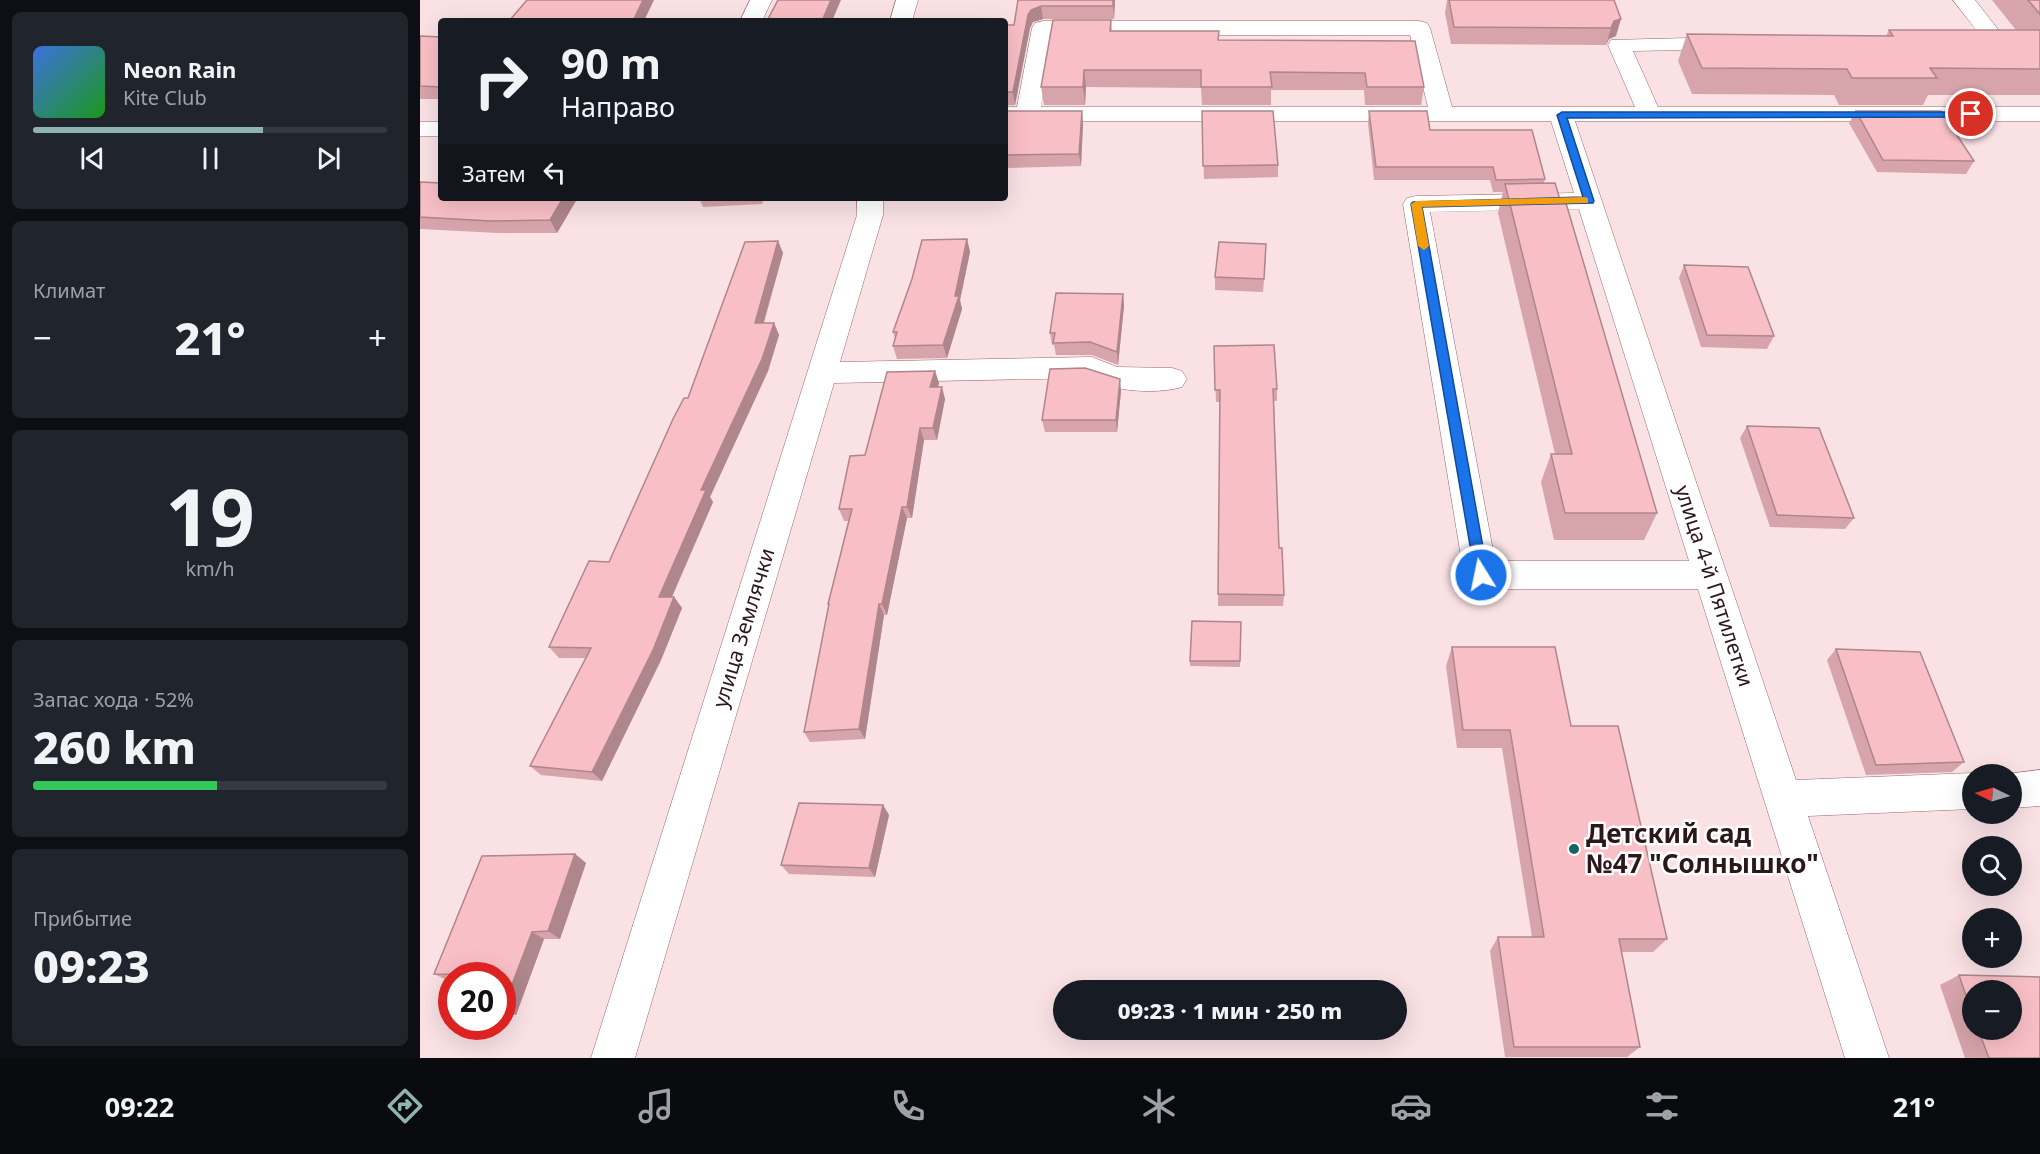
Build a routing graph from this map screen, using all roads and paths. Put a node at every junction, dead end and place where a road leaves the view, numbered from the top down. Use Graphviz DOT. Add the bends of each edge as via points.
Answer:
graph roads {
  1 [pos="761,0"];
  2 [pos="907,0"];
  3 [pos="1964,0"];
  4 [pos="753,18"];
  5 [pos="902,18"];
  6 [pos="1949,42"];
  7 [pos="1749,44"];
  8 [pos="1017,114"];
  9 [pos="2040,114"];
  10 [pos="1442,115"];
  11 [pos="1562,115"];
  12 [pos="1650,115"];
  13 [pos="420,129"];
  14 [pos="438,129"];
  15 [pos="870,201"];
  16 [pos="1589,201"];
  17 [pos="822,374"];
  18 [pos="1172,380"];
  19 [pos="1710,574"];
  20 [pos="2040,788"];
  21 [pos="2022,789"];
  22 [pos="1962,791"];
  23 [pos="1783,799"];
  24 [pos="613,1058"];
  25 [pos="1867,1058"];
  1 -- 4 [label="street"];
  2 -- 5 [label="street"];
  3 -- 6 [label="street" via="1997,42"];
  7 -- 12 [label="street" via="1619,45"];
  8 -- 10 [label="street"];
  8 -- 10 [label="street" via="1043,28 1419,28"];
  9 -- 12 [label="street"];
  10 -- 11 [label="street"];
  11 -- 12 [label="street"];
  11 -- 16 [label="street, улица 4-й Пятилетки"];
  13 -- 14 [label="street"];
  15 -- 17 [label="street, улица Землячки" via="870,215"];
  16 -- 19 [label="street, улица 4-й Пятилетки"];
  16 -- 19 [label="street" via="1416,204 1481,575"];
  17 -- 18 [label="street" via="1092,367 1112,378"];
  17 -- 24 [label="street, улица Землячки"];
  19 -- 23 [label="street, улица 4-й Пятилетки"];
  20 -- 21 [label="street"];
  22 -- 23 [label="street"];
  23 -- 25 [label="street, улица 4-й Пятилетки"];
}
